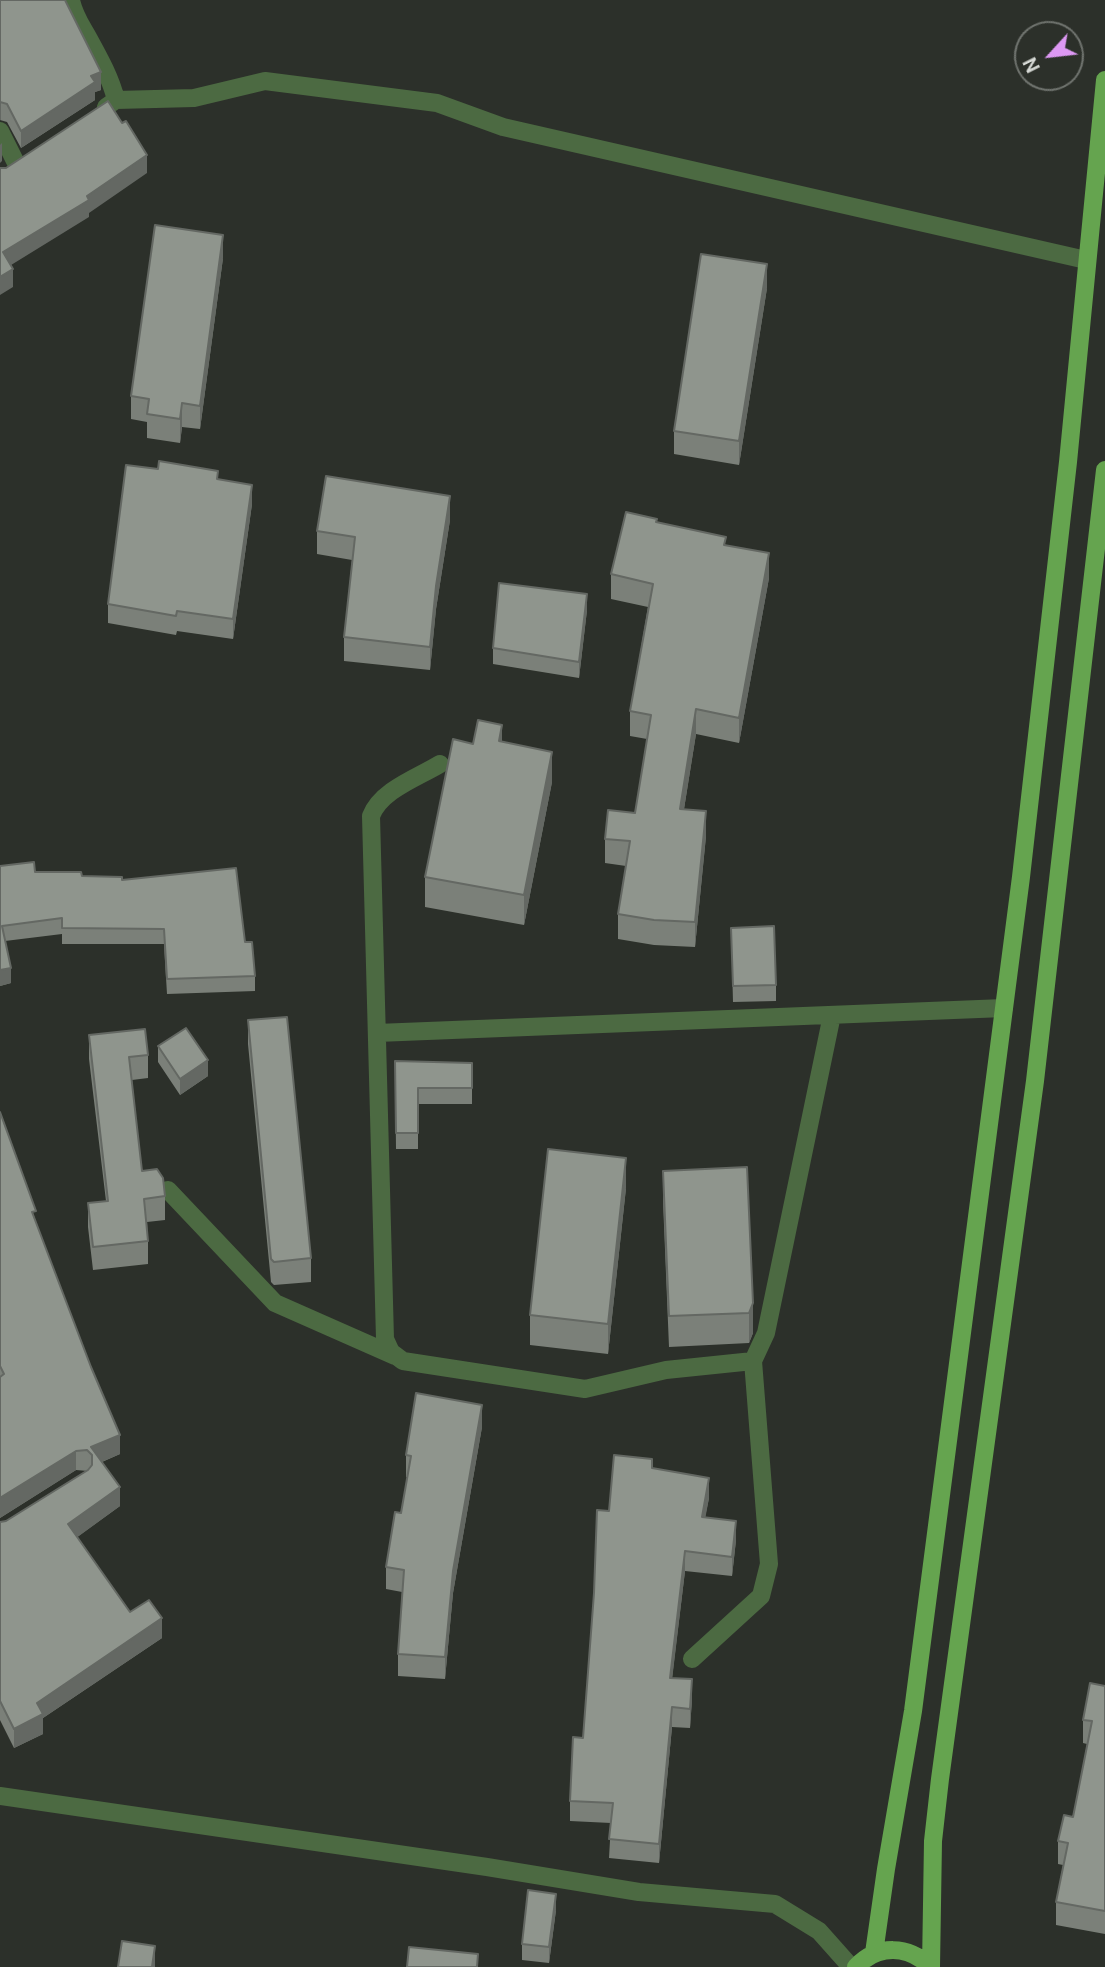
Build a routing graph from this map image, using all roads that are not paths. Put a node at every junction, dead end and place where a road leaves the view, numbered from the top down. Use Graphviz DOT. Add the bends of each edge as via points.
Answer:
graph roads {
  1 [pos="71,0"];
  2 [pos="1105,80"];
  3 [pos="116,100"];
  4 [pos="94,115"];
  5 [pos="0,131"];
  6 [pos="0,176"];
  7 [pos="1086,260"];
  8 [pos="1105,470"];
  9 [pos="440,764"];
  10 [pos="1004,1009"];
  11 [pos="832,1015"];
  12 [pos="377,1033"];
  13 [pos="168,1190"];
  14 [pos="398,1357"];
  15 [pos="753,1361"];
  16 [pos="692,1659"];
  17 [pos="0,1796"];
  18 [pos="874,1953"];
  19 [pos="853,1967"];
  20 [pos="931,1967"];
  1 -- 3 [label="street"];
  2 -- 7 [label="main road"];
  3 -- 4 [label="street"];
  3 -- 7 [label="street" via="194,98 265,81 437,103 503,127"];
  5 -- 6 [label="street" via="23,161"];
  7 -- 10 [label="main road" via="1068,462"];
  8 -- 20 [label="main road" via="1035,1081 940,1779 933,1841"];
  9 -- 12 [label="street" via="385,796 371,816"];
  10 -- 11 [label="street"];
  10 -- 18 [label="main road" via="913,1711"];
  11 -- 12 [label="street"];
  11 -- 15 [label="street" via="766,1333"];
  12 -- 14 [label="street" via="385,1339"];
  13 -- 14 [label="street" via="275,1303"];
  14 -- 15 [label="street" via="585,1389 666,1370"];
  15 -- 16 [label="street" via="769,1564 761,1596"];
  17 -- 19 [label="street" via="639,1892 775,1904 819,1931"];
  18 -- 19 [label="main road"];
  18 -- 20 [label="main road" via="903,1950"];
}
